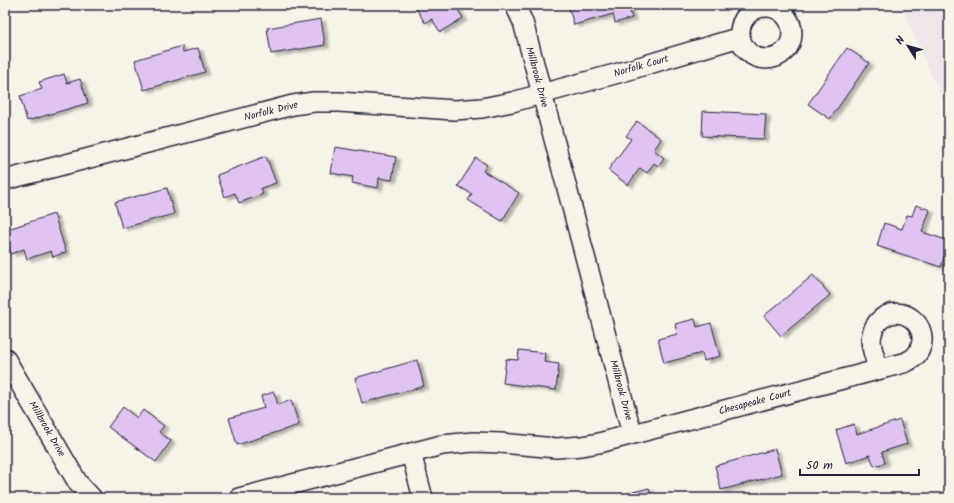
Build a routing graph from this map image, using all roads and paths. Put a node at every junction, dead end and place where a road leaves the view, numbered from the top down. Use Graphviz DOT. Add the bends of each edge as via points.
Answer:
graph roads {
  1 [pos="515,5"];
  2 [pos="740,37"];
  3 [pos="542,94"];
  4 [pos="5,180"];
  5 [pos="5,358"];
  6 [pos="878,369"];
  7 [pos="632,434"];
  8 [pos="411,453"];
  9 [pos="92,498"];
  10 [pos="239,498"];
  11 [pos="423,498"];
  1 -- 3 [label="street, Millbrook Drive" via="523,22"];
  2 -- 3 [label="street, Norfolk Court"];
  3 -- 4 [label="street, Norfolk Drive" via="482,108 454,110 338,102 293,105"];
  3 -- 7 [label="street, Millbrook Drive"];
  5 -- 9 [label="street, Millbrook Drive" via="78,483"];
  6 -- 7 [label="street, Chesapeake Court"];
  7 -- 8 [label="street, Millbrook Drive" via="582,446 556,448 473,442 442,445"];
  8 -- 10 [label="street, Millbrook Drive"];
  8 -- 11 [label="street"];
}
